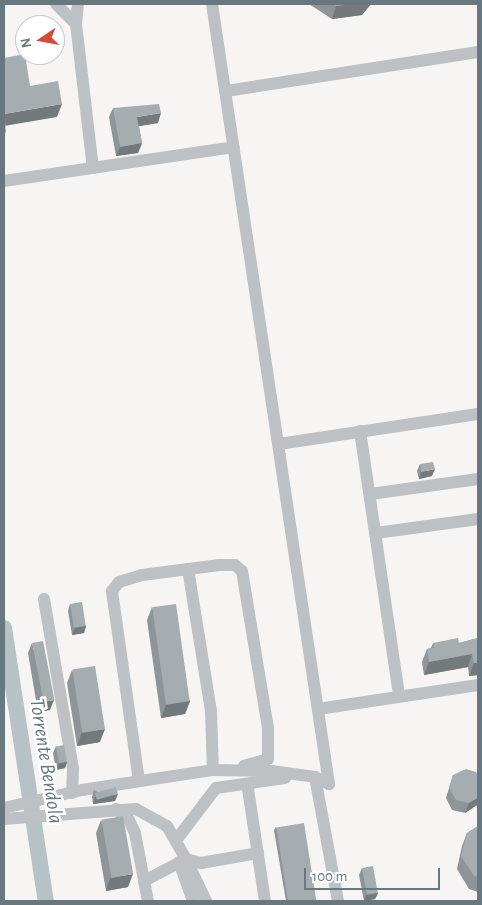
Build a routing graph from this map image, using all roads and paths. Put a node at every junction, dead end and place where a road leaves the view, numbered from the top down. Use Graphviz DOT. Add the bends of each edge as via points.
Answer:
graph roads {
  1 [pos="56,4"];
  2 [pos="78,4"];
  3 [pos="212,4"];
  4 [pos="76,24"];
  5 [pos="478,52"];
  6 [pos="226,90"];
  7 [pos="234,147"];
  8 [pos="93,168"];
  9 [pos="4,181"];
  10 [pos="478,414"];
  11 [pos="360,431"];
  12 [pos="279,444"];
  13 [pos="478,480"];
  14 [pos="370,494"];
  15 [pos="478,519"];
  16 [pos="376,533"];
  17 [pos="188,569"];
  18 [pos="44,599"];
  19 [pos="478,685"];
  20 [pos="400,696"];
  21 [pos="318,709"];
  22 [pos="213,770"];
  23 [pos="227,770"];
  24 [pos="315,776"];
  25 [pos="292,777"];
  26 [pos="139,781"];
  27 [pos="329,784"];
  28 [pos="248,789"];
  29 [pos="72,793"];
  30 [pos="47,807"];
  31 [pos="4,808"];
  32 [pos="116,809"];
  33 [pos="4,819"];
  34 [pos="177,839"];
  35 [pos="258,853"];
  36 [pos="182,860"];
  37 [pos="144,881"];
  38 [pos="146,899"];
  39 [pos="192,901"];
  40 [pos="206,901"];
  41 [pos="265,901"];
  42 [pos="338,901"];
  43 [pos="345,901"];
  1 -- 4 [label="lane"];
  2 -- 4 [label="lane"];
  3 -- 6 [label="lane"];
  4 -- 8 [label="lane"];
  5 -- 6 [label="lane"];
  6 -- 7 [label="lane"];
  7 -- 8 [label="lane"];
  7 -- 12 [label="lane"];
  8 -- 9 [label="lane"];
  10 -- 11 [label="lane"];
  11 -- 12 [label="lane"];
  11 -- 14 [label="lane"];
  12 -- 21 [label="lane"];
  13 -- 14 [label="lane"];
  14 -- 16 [label="lane"];
  15 -- 16 [label="lane"];
  16 -- 20 [label="lane"];
  17 -- 22 [label="lane" via="212,711"];
  17 -- 23 [label="lane" via="235,565 242,571 268,728 268,759"];
  17 -- 26 [label="lane" via="142,575 119,582 112,591"];
  18 -- 29 [label="lane" via="73,768"];
  19 -- 20 [label="lane"];
  20 -- 21 [label="lane"];
  21 -- 27 [label="lane"];
  22 -- 23 [label="lane"];
  22 -- 26 [label="lane"];
  23 -- 25 [label="lane"];
  24 -- 25 [label="lane"];
  24 -- 27 [label="lane"];
  24 -- 42 [label="lane"];
  25 -- 34 [label="lane" via="216,788"];
  26 -- 29 [label="lane"];
  27 -- 43 [label="lane"];
  28 -- 35 [label="lane"];
  29 -- 30 [label="lane"];
  30 -- 31 [label="lane"];
  30 -- 32 [label="lane"];
  30 -- 33 [label="lane"];
  32 -- 34 [label="lane" via="136,809 167,826"];
  32 -- 37 [label="lane" via="128,820 134,833"];
  34 -- 36 [label="lane"];
  35 -- 36 [label="lane" via="201,863"];
  35 -- 41 [label="lane"];
  36 -- 37 [label="lane"];
  36 -- 39 [label="lane"];
  36 -- 40 [label="lane"];
  37 -- 38 [label="lane"];
}
